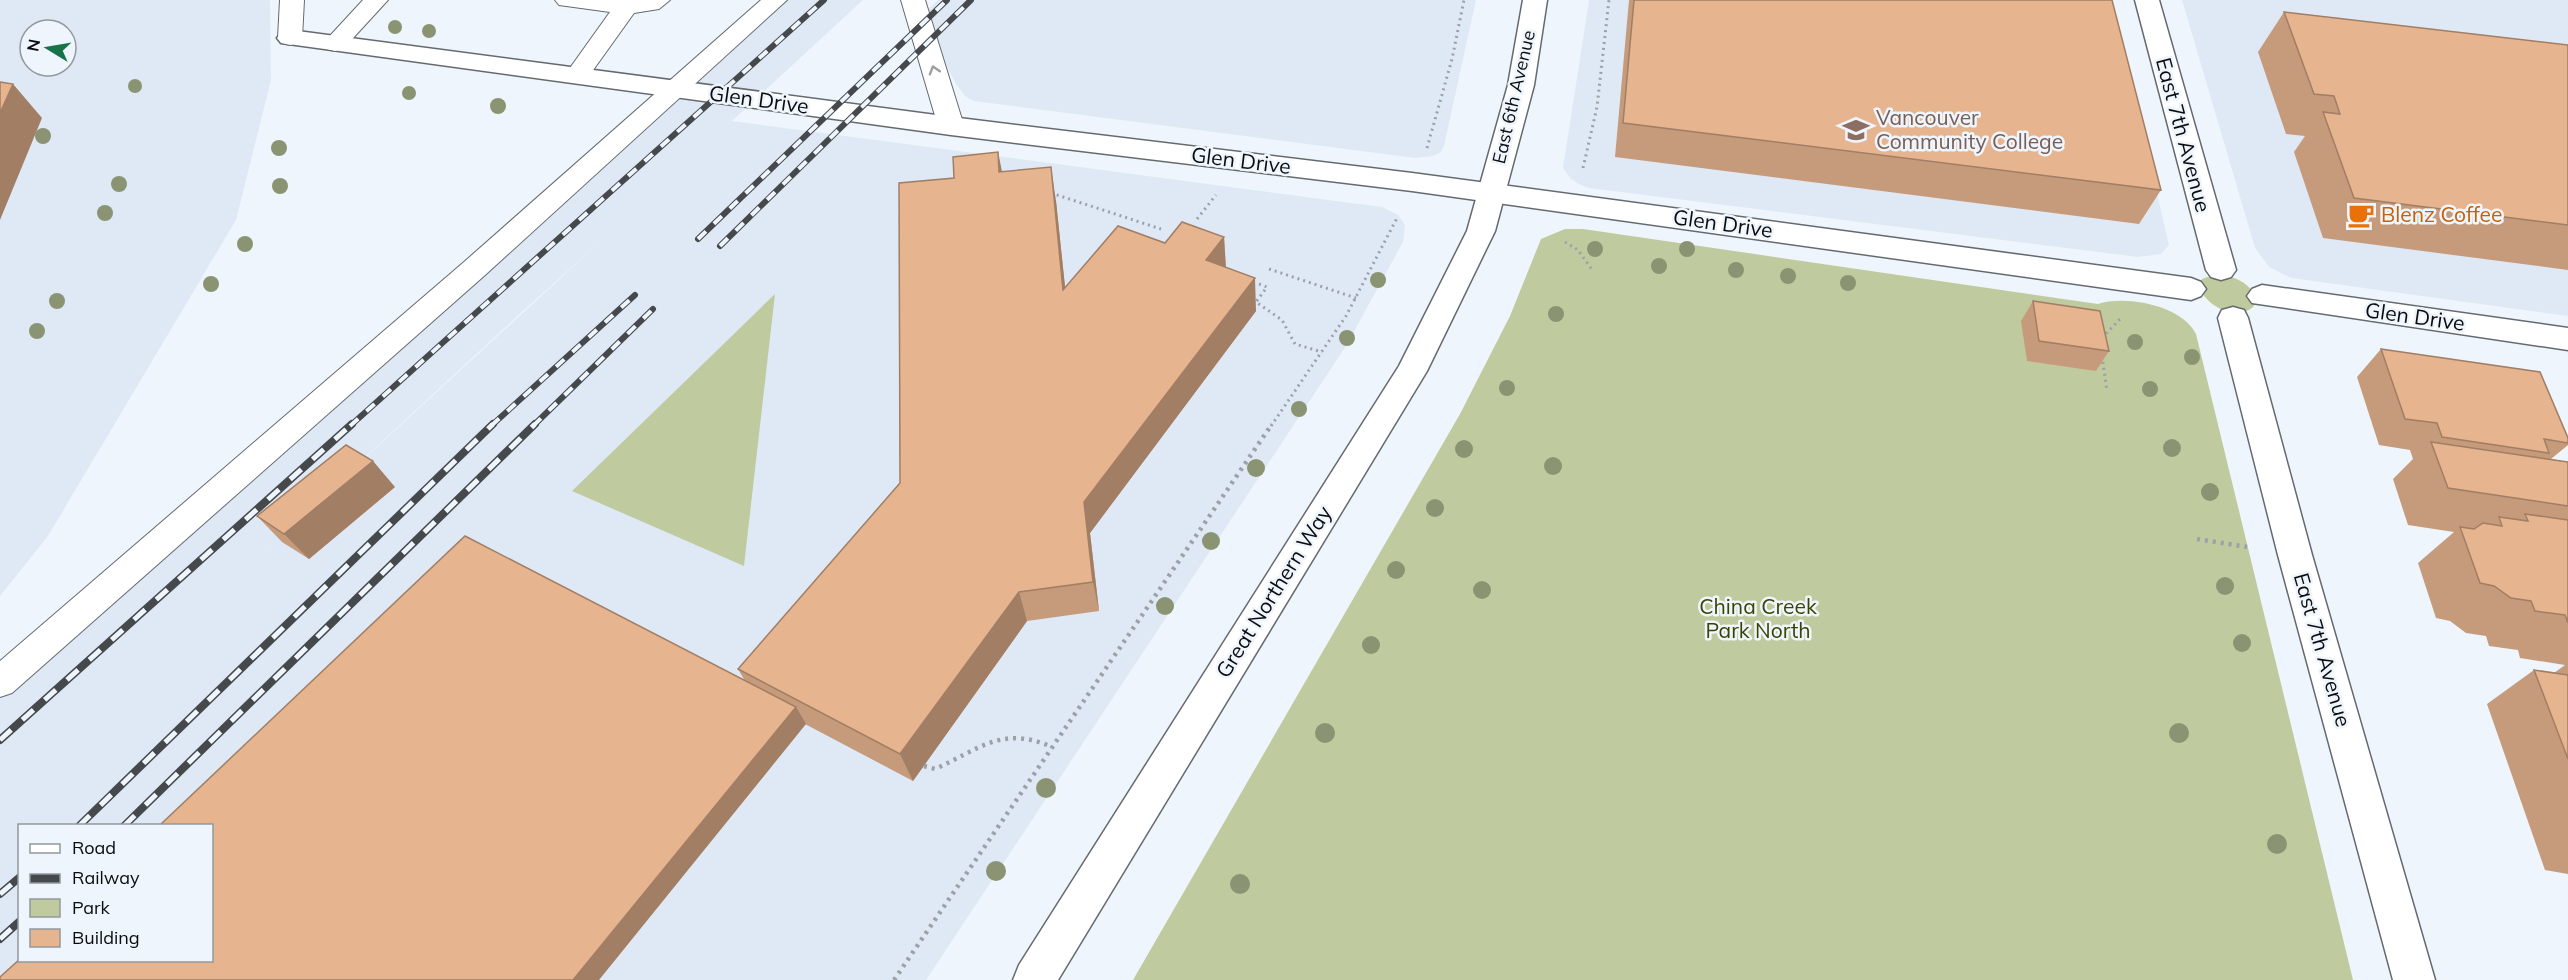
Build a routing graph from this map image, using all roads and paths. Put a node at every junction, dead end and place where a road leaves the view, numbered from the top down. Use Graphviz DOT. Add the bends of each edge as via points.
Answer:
graph roads {
  1 [pos="292,0"];
  2 [pos="376,0"];
  3 [pos="567,0"];
  4 [pos="658,0"];
  5 [pos="775,0"];
  6 [pos="913,0"];
  7 [pos="1464,0"];
  8 [pos="1535,0"];
  9 [pos="1609,0"];
  10 [pos="2147,0"];
  11 [pos="627,6"];
  12 [pos="290,38"];
  13 [pos="335,44"];
  14 [pos="577,75"];
  15 [pos="674,89"];
  16 [pos="951,126"];
  17 [pos="1427,150"];
  18 [pos="1583,171"];
  19 [pos="1044,190"];
  20 [pos="1493,193"];
  21 [pos="1217,194"];
  22 [pos="1197,219"];
  23 [pos="1396,220"];
  24 [pos="1161,229"];
  25 [pos="1559,239"];
  26 [pos="1269,269"];
  27 [pos="2221,270"];
  28 [pos="1593,271"];
  29 [pos="1259,284"];
  30 [pos="2191,290"];
  31 [pos="2262,296"];
  32 [pos="1356,298"];
  33 [pos="2121,318"];
  34 [pos="2233,318"];
  35 [pos="2568,339"];
  36 [pos="2099,341"];
  37 [pos="2101,351"];
  38 [pos="1322,352"];
  39 [pos="2107,391"];
  40 [pos="0,682"];
  41 [pos="1052,747"];
  42 [pos="924,766"];
  43 [pos="894,980"];
  44 [pos="1034,980"];
  45 [pos="2414,980"];
  1 -- 12 [label="lane"];
  2 -- 13 [label="lane"];
  3 -- 11 [label="lane"];
  4 -- 11 [label="lane"];
  5 -- 15 [label="lane"];
  16 -- 6 [label="lane, one-way"];
  7 -- 17 [label="path"];
  8 -- 20 [label="street, East 6th Avenue" via="1521,85"];
  9 -- 18 [label="path" via="1597,106"];
  10 -- 27 [label="street, East 7th Avenue"];
  11 -- 14 [label="lane"];
  12 -- 13 [label="street, Glen Drive"];
  13 -- 14 [label="street, Glen Drive"];
  14 -- 15 [label="street, Glen Drive"];
  15 -- 16 [label="street, Glen Drive"];
  15 -- 40 [label="lane" via="474,269"];
  16 -- 20 [label="street, Glen Drive"];
  19 -- 24 [label="path"];
  20 -- 30 [label="street, Glen Drive"];
  20 -- 44 [label="street, Great Northern Way" via="1478,239 1412,371"];
  21 -- 22 [label="path"];
  23 -- 32 [label="path"];
  25 -- 28 [label="path" via="1578,250"];
  26 -- 32 [label="path"];
  27 -- 30 [label="street" via="2200,272 2194,276"];
  27 -- 31 [label="street" via="2250,282"];
  29 -- 38 [label="path" via="1267,287 1256,302 1282,320 1295,344"];
  30 -- 34 [label="street" via="2201,304"];
  31 -- 34 [label="street" via="2262,311 2245,319"];
  31 -- 35 [label="street, Glen Drive"];
  32 -- 38 [label="path"];
  33 -- 36 [label="path"];
  34 -- 45 [label="street, East 7th Avenue"];
  37 -- 39 [label="path"];
  38 -- 41 [label="path"];
  41 -- 42 [label="path" via="1026,735 1008,736 935,769"];
  41 -- 43 [label="path"];
}
